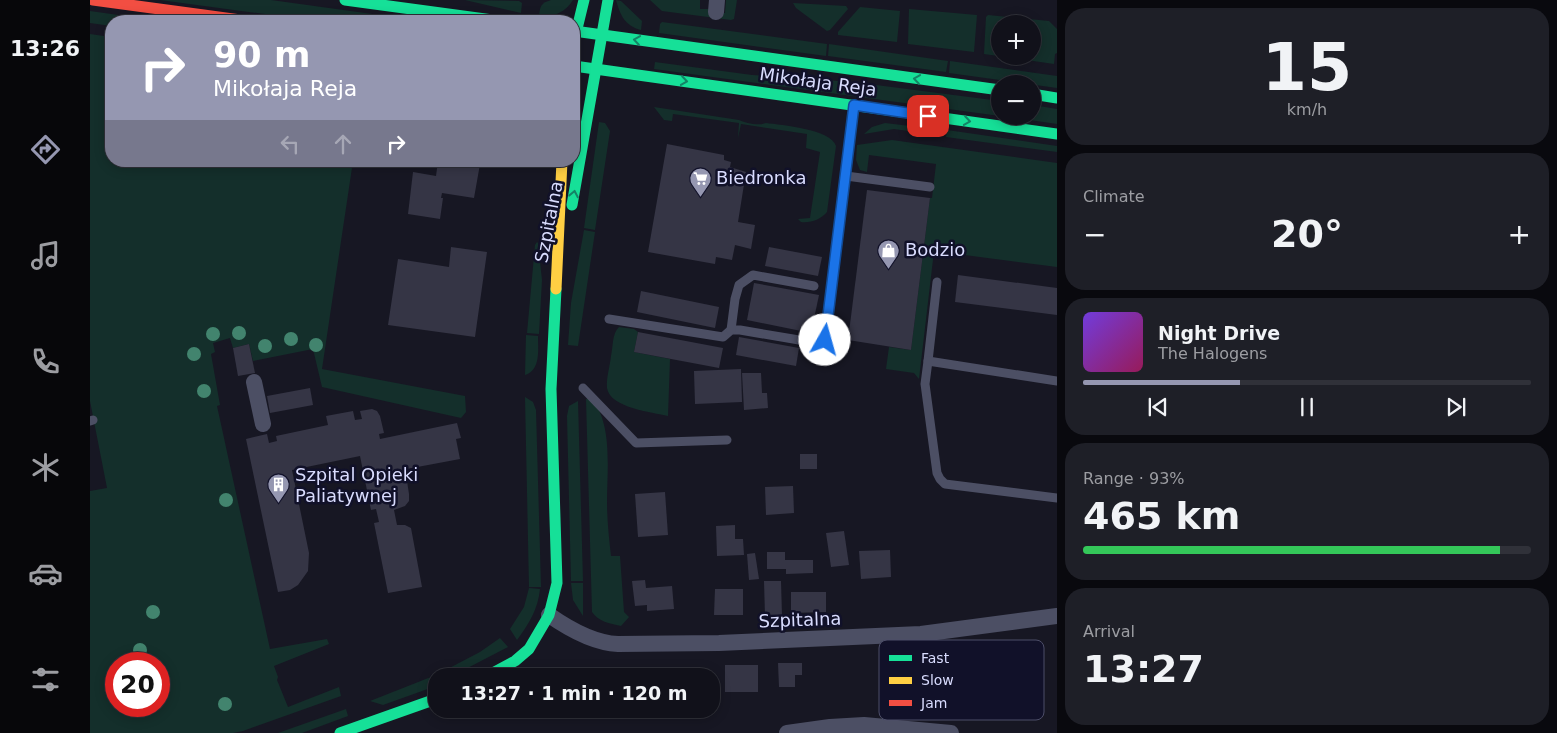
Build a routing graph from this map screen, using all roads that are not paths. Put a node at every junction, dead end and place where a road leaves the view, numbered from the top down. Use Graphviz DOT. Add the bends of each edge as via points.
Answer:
graph roads {
  1 [pos="93,0"];
  2 [pos="345,0"];
  3 [pos="584,0"];
  4 [pos="608,0"];
  5 [pos="204,15"];
  6 [pos="456,15"];
  7 [pos="580,15"];
  8 [pos="580,34"];
  9 [pos="602,35"];
  10 [pos="580,67"];
  11 [pos="596,69"];
  12 [pos="991,89"];
  13 [pos="1041,95"];
  14 [pos="1057,98"];
  15 [pos="854,105"];
  16 [pos="1057,134"];
  17 [pos="580,159"];
  18 [pos="562,167"];
  19 [pos="578,167"];
  20 [pos="846,176"];
  21 [pos="930,187"];
  22 [pos="937,282"];
  23 [pos="814,286"];
  24 [pos="556,293"];
  25 [pos="609,319"];
  26 [pos="732,330"];
  27 [pos="805,341"];
  28 [pos="822,358"];
  29 [pos="928,361"];
  30 [pos="1057,381"];
  31 [pos="254,382"];
  32 [pos="583,388"];
  33 [pos="263,424"];
  34 [pos="727,440"];
  35 [pos="1057,498"];
  36 [pos="549,615"];
  37 [pos="1057,615"];
  38 [pos="502,668"];
  39 [pos="428,703"];
  40 [pos="340,733"];
  41 [pos="787,733"];
  42 [pos="951,733"];
  1 -- 5 [label="street"];
  2 -- 6 [label="street"];
  3 -- 7 [label="street"];
  4 -- 9 [label="street, Szpitalna"];
  8 -- 9 [label="street, Mikołaja Reja"];
  9 -- 11 [label="street, Szpitalna"];
  12 -- 9 [label="street, Mikołaja Reja, one-way"];
  10 -- 11 [label="street, Mikołaja Reja"];
  11 -- 15 [label="street, Mikołaja Reja, one-way"];
  17 -- 11 [label="street, Szpitalna, one-way"];
  13 -- 14 [label="street"];
  15 -- 16 [label="street, Mikołaja Reja, one-way"];
  15 -- 20 [label="lane"];
  18 -- 24 [label="street, Szpitalna"];
  24 -- 19 [label="street, Szpitalna, one-way"];
  20 -- 21 [label="lane"];
  20 -- 28 [label="lane"];
  22 -- 29 [label="lane"];
  23 -- 26 [label="lane" via="753,275 739,285"];
  24 -- 36 [label="street, Szpitalna" via="551,389 557,583"];
  25 -- 26 [label="lane" via="723,337"];
  26 -- 27 [label="lane"];
  29 -- 30 [label="lane"];
  29 -- 35 [label="lane" via="925,384 940,480 945,484"];
  31 -- 33 [label="street"];
  32 -- 34 [label="lane" via="636,443"];
  36 -- 37 [label="street, Szpitalna" via="584,635 608,644 719,643 920,634"];
  36 -- 38 [label="street, Szpitalna" via="529,649"];
  39 -- 40 [label="street"];
  41 -- 42 [label="street" via="864,725"];
}
